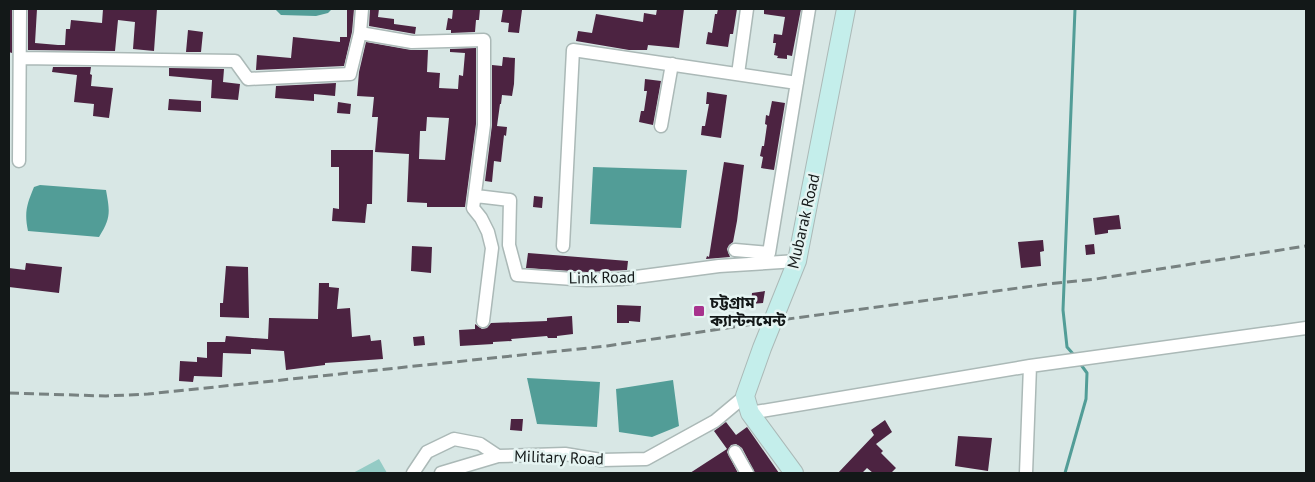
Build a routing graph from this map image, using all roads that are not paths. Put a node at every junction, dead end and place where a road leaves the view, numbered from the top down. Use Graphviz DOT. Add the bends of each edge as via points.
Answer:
graph roads {
  1 [pos="20,9"];
  2 [pos="362,9"];
  3 [pos="747,9"];
  4 [pos="809,9"];
  5 [pos="846,9"];
  6 [pos="360,33"];
  7 [pos="16,49"];
  8 [pos="672,64"];
  9 [pos="738,74"];
  10 [pos="797,84"];
  11 [pos="662,126"];
  12 [pos="19,161"];
  13 [pos="476,196"];
  14 [pos="563,246"];
  15 [pos="735,250"];
  16 [pos="797,261"];
  17 [pos="483,321"];
  18 [pos="1306,328"];
  19 [pos="1030,366"];
  20 [pos="745,396"];
  21 [pos="750,413"];
  22 [pos="735,452"];
  23 [pos="498,456"];
  24 [pos="413,473"];
  25 [pos="441,473"];
  26 [pos="747,473"];
  27 [pos="794,473"];
  28 [pos="1026,473"];
  1 -- 7 [label="street"];
  2 -- 6 [label="street"];
  3 -- 9 [label="street"];
  4 -- 10 [label="street"];
  5 -- 16 [label="street, Mubarak Road"];
  6 -- 7 [label="street" via="350,74 248,79 234,61"];
  6 -- 13 [label="street" via="412,42 484,40 484,125"];
  7 -- 12 [label="street"];
  8 -- 9 [label="street"];
  8 -- 11 [label="street"];
  8 -- 14 [label="street" via="573,50"];
  9 -- 10 [label="street"];
  10 -- 15 [label="street" via="768,253"];
  13 -- 16 [label="street, Link Road" via="510,200 509,244 517,274 587,280 621,279 719,266"];
  13 -- 17 [label="street" via="473,208 488,232 492,248"];
  16 -- 20 [label="street, Mubarak Road"];
  18 -- 19 [label="street"];
  19 -- 21 [label="street"];
  19 -- 28 [label="street"];
  20 -- 21 [label="street"];
  20 -- 23 [label="street, Military Road" via="715,421 646,459 601,460 565,454"];
  21 -- 27 [label="street"];
  22 -- 26 [label="street"];
  23 -- 24 [label="street, Military Road" via="480,444 454,439 428,452"];
  23 -- 25 [label="street"];
}
